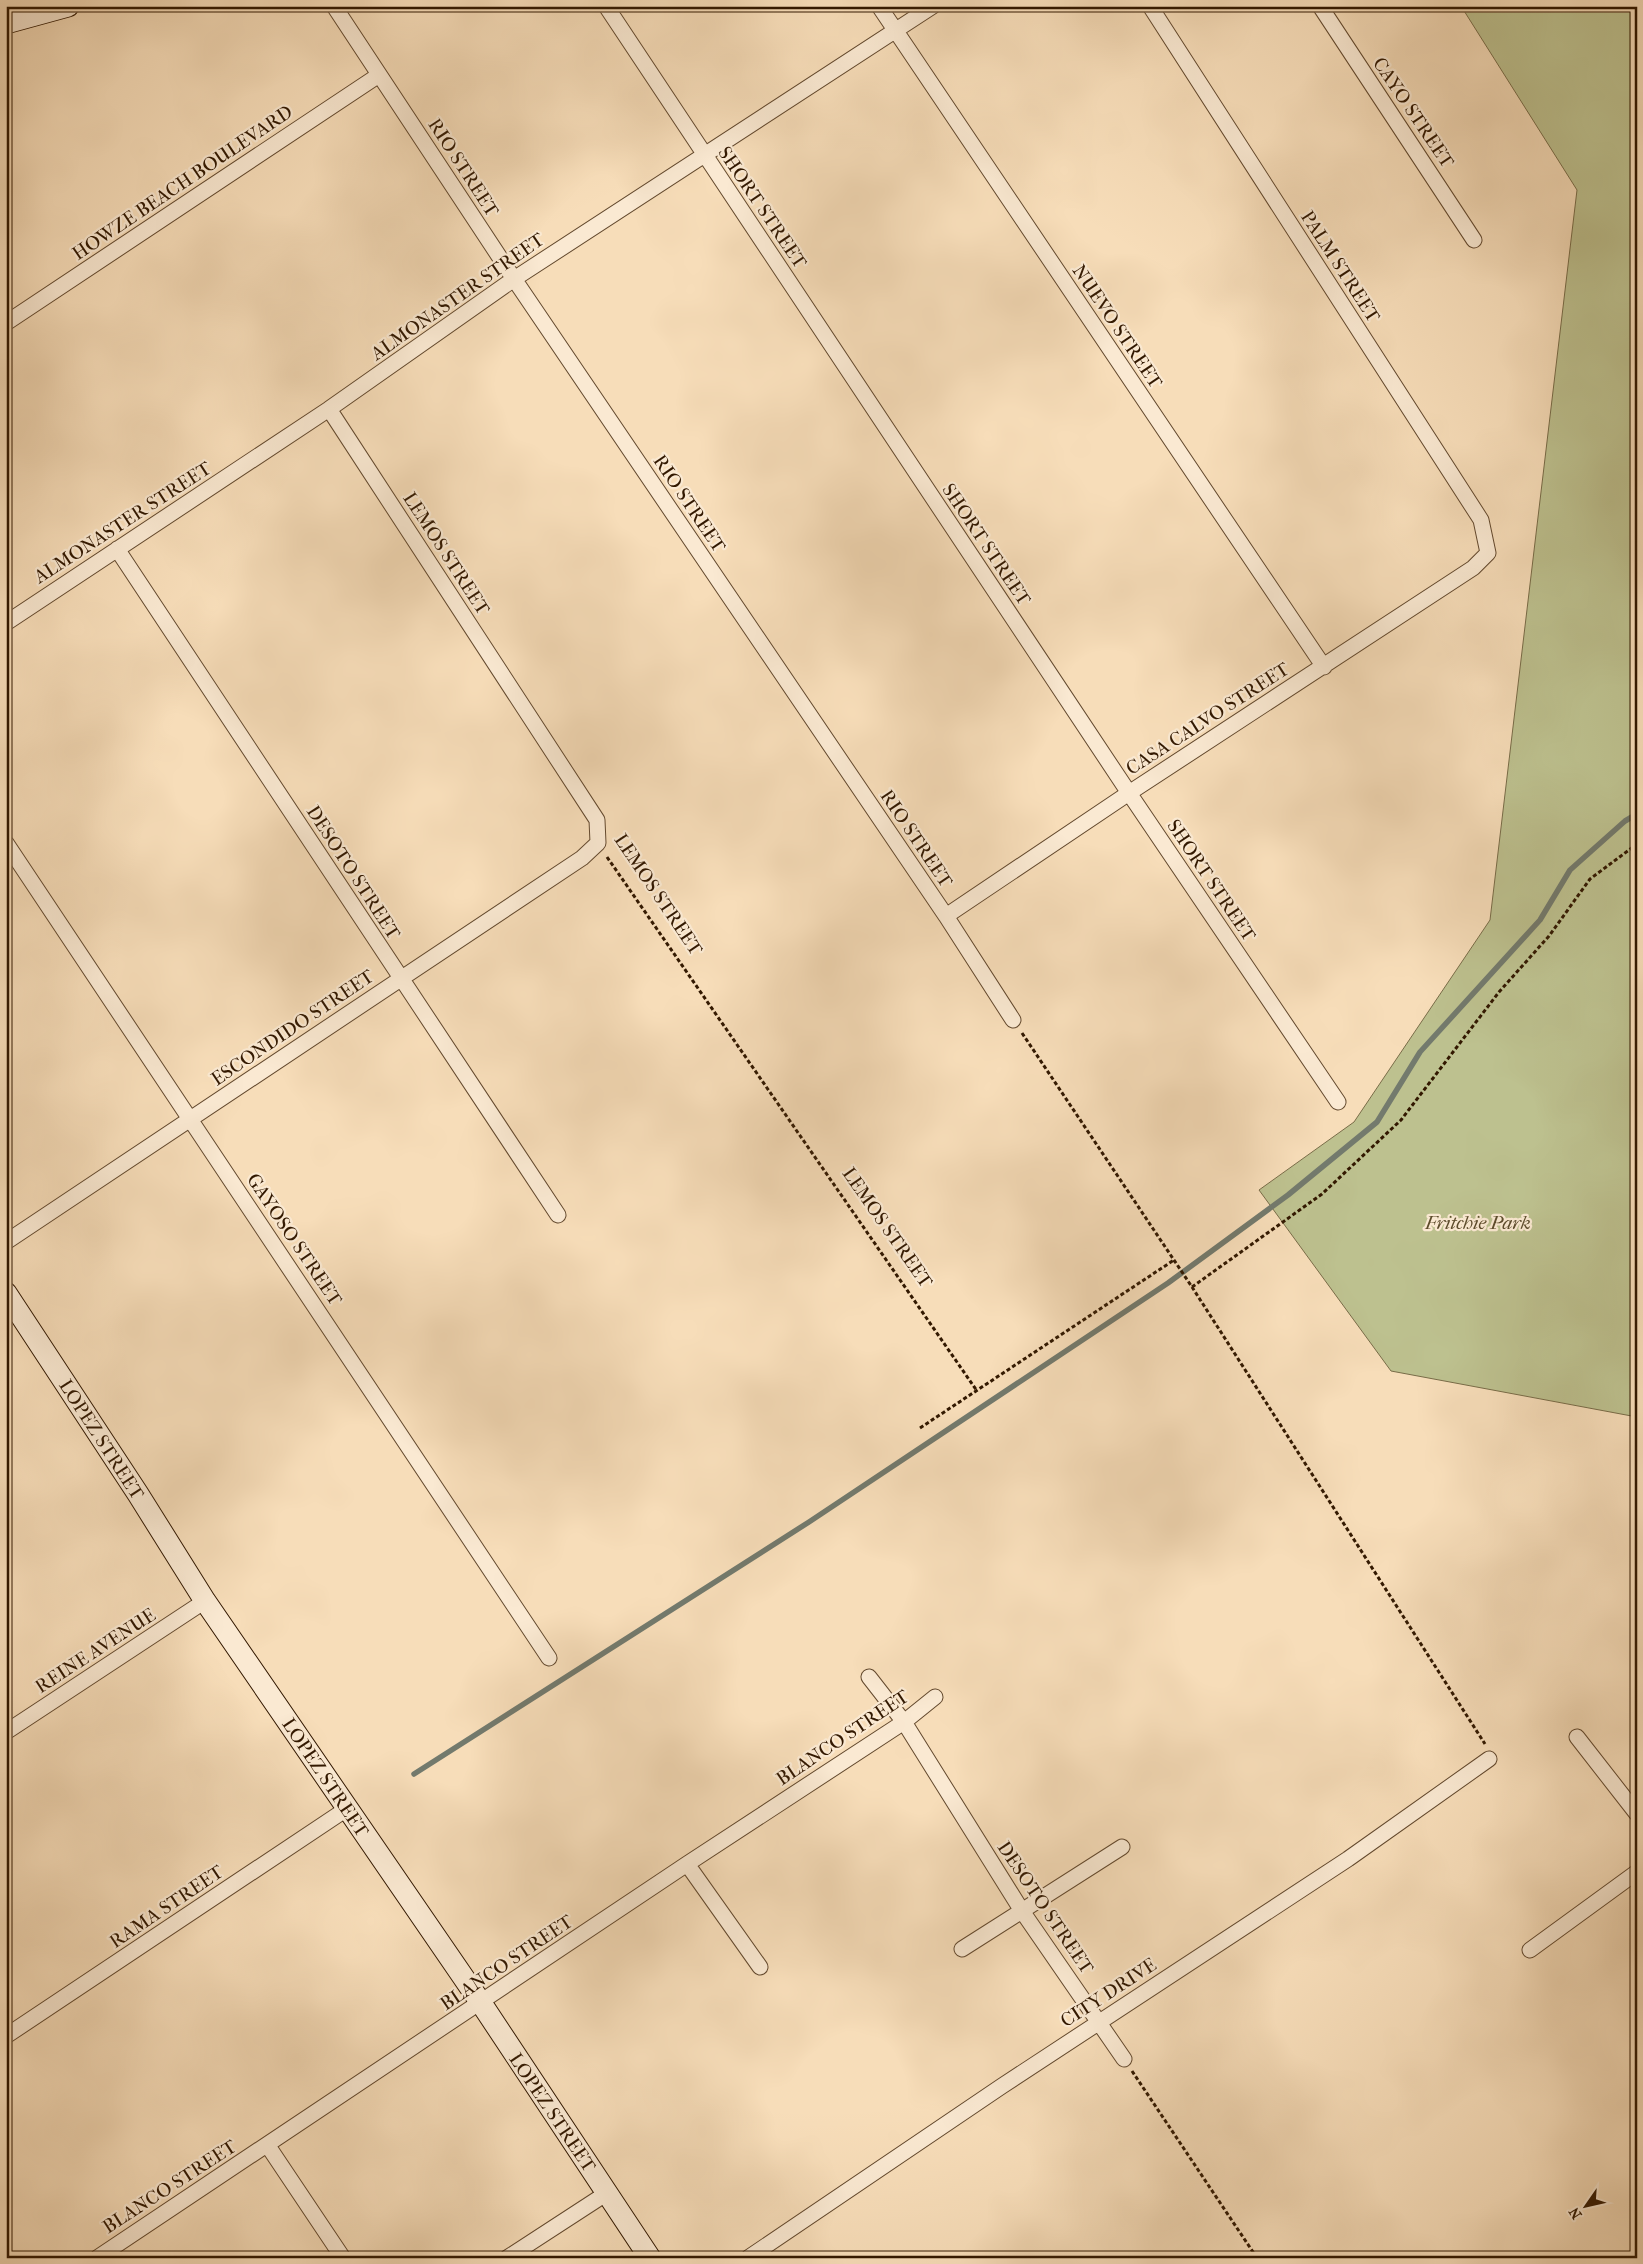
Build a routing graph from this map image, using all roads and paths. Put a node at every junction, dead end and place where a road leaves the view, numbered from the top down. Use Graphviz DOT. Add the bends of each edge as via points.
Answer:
graph roads {
  1 [pos="68,6"];
  2 [pos="334,6"];
  3 [pos="606,6"];
  4 [pos="879,6"];
  5 [pos="934,6"];
  6 [pos="1150,6"];
  7 [pos="1320,6"];
  8 [pos="6,24"];
  9 [pos="894,30"];
  10 [pos="379,75"];
  11 [pos="704,154"];
  12 [pos="1474,240"];
  13 [pos="514,280"];
  14 [pos="6,323"];
  15 [pos="329,409"];
  16 [pos="117,549"];
  17 [pos="1488,553"];
  18 [pos="6,623"];
  19 [pos="1324,667"];
  20 [pos="1129,793"];
  21 [pos="6,843"];
  22 [pos="598,843"];
  23 [pos="1637,844"];
  24 [pos="946,916"];
  25 [pos="400,978"];
  26 [pos="1013,1020"];
  27 [pos="1338,1102"];
  28 [pos="191,1119"];
  29 [pos="558,1216"];
  30 [pos="6,1242"];
  31 [pos="1174,1260"];
  32 [pos="1192,1287"];
  33 [pos="6,1293"];
  34 [pos="977,1390"];
  35 [pos="920,1428"];
  36 [pos="205,1600"];
  37 [pos="549,1658"];
  38 [pos="869,1677"];
  39 [pos="935,1697"];
  40 [pos="904,1722"];
  41 [pos="6,1732"];
  42 [pos="1577,1737"];
  43 [pos="1489,1759"];
  44 [pos="348,1808"];
  45 [pos="1637,1814"];
  46 [pos="1122,1847"];
  47 [pos="687,1864"];
  48 [pos="1637,1872"];
  49 [pos="1022,1912"];
  50 [pos="962,1949"];
  51 [pos="1530,1950"];
  52 [pos="760,1966"];
  53 [pos="481,2003"];
  54 [pos="1099,2022"];
  55 [pos="6,2036"];
  56 [pos="1124,2059"];
  57 [pos="268,2146"];
  58 [pos="607,2193"];
  59 [pos="98,2258"];
  60 [pos="343,2258"];
  61 [pos="507,2258"];
  62 [pos="650,2258"];
  63 [pos="748,2258"];
  64 [pos="1257,2258"];
  1 -- 8 [label="street"];
  2 -- 10 [label="street, RIO STREET"];
  3 -- 11 [label="street, SHORT STREET"];
  4 -- 9 [label="street, NUEVO STREET"];
  5 -- 9 [label="street, ALMONASTER STREET"];
  6 -- 17 [label="street, PALM STREET" via="1481,520"];
  7 -- 12 [label="street, CAYO STREET"];
  9 -- 11 [label="street, ALMONASTER STREET"];
  9 -- 19 [label="street, NUEVO STREET"];
  10 -- 13 [label="street, RIO STREET"];
  10 -- 14 [label="street, HOWZE BEACH BOULEVARD"];
  11 -- 13 [label="street, ALMONASTER STREET"];
  11 -- 20 [label="street, SHORT STREET"];
  13 -- 15 [label="street, ALMONASTER STREET"];
  13 -- 24 [label="street, RIO STREET"];
  15 -- 16 [label="street, ALMONASTER STREET"];
  15 -- 22 [label="street, LEMOS STREET" via="597,820"];
  16 -- 18 [label="street, ALMONASTER STREET"];
  16 -- 25 [label="street, DESOTO STREET"];
  17 -- 19 [label="street, CASA CALVO STREET" via="1473,568"];
  19 -- 20 [label="street, CASA CALVO STREET"];
  20 -- 24 [label="street, CASA CALVO STREET"];
  20 -- 27 [label="street, SHORT STREET"];
  21 -- 28 [label="street, GAYOSO STREET"];
  22 -- 25 [label="street, ESCONDIDO STREET" via="582,858"];
  22 -- 34 [label="path, LEMOS STREET"];
  23 -- 32 [label="path" via="1590,879 1549,936 1499,992 1401,1120 1322,1194"];
  24 -- 26 [label="street, RIO STREET"];
  25 -- 28 [label="street, ESCONDIDO STREET"];
  25 -- 29 [label="street, DESOTO STREET"];
  26 -- 31 [label="path"];
  28 -- 30 [label="street, ESCONDIDO STREET"];
  28 -- 37 [label="street, GAYOSO STREET"];
  31 -- 32 [label="path"];
  31 -- 34 [label="path"];
  32 -- 43 [label="path" via="1484,1740"];
  33 -- 36 [label="street, LOPEZ STREET"];
  34 -- 35 [label="path"];
  36 -- 41 [label="street, REINE AVENUE"];
  36 -- 44 [label="street, LOPEZ STREET"];
  38 -- 40 [label="street, DESOTO STREET"];
  39 -- 40 [label="street, BLANCO STREET"];
  40 -- 47 [label="street, BLANCO STREET"];
  40 -- 49 [label="street, DESOTO STREET"];
  42 -- 45 [label="street"];
  43 -- 54 [label="street, CITY DRIVE" via="1348,1859"];
  44 -- 53 [label="street, LOPEZ STREET"];
  44 -- 55 [label="street, RAMA STREET"];
  46 -- 49 [label="street"];
  47 -- 52 [label="street"];
  47 -- 53 [label="street, BLANCO STREET"];
  48 -- 51 [label="street"];
  49 -- 50 [label="street"];
  49 -- 54 [label="street, DESOTO STREET"];
  53 -- 57 [label="street, BLANCO STREET"];
  53 -- 58 [label="street, LOPEZ STREET"];
  54 -- 56 [label="street, DESOTO STREET"];
  54 -- 63 [label="street, CITY DRIVE"];
  56 -- 64 [label="path"];
  57 -- 59 [label="street, BLANCO STREET"];
  57 -- 60 [label="street"];
  58 -- 61 [label="street"];
  58 -- 62 [label="street, LOPEZ STREET"];
}
